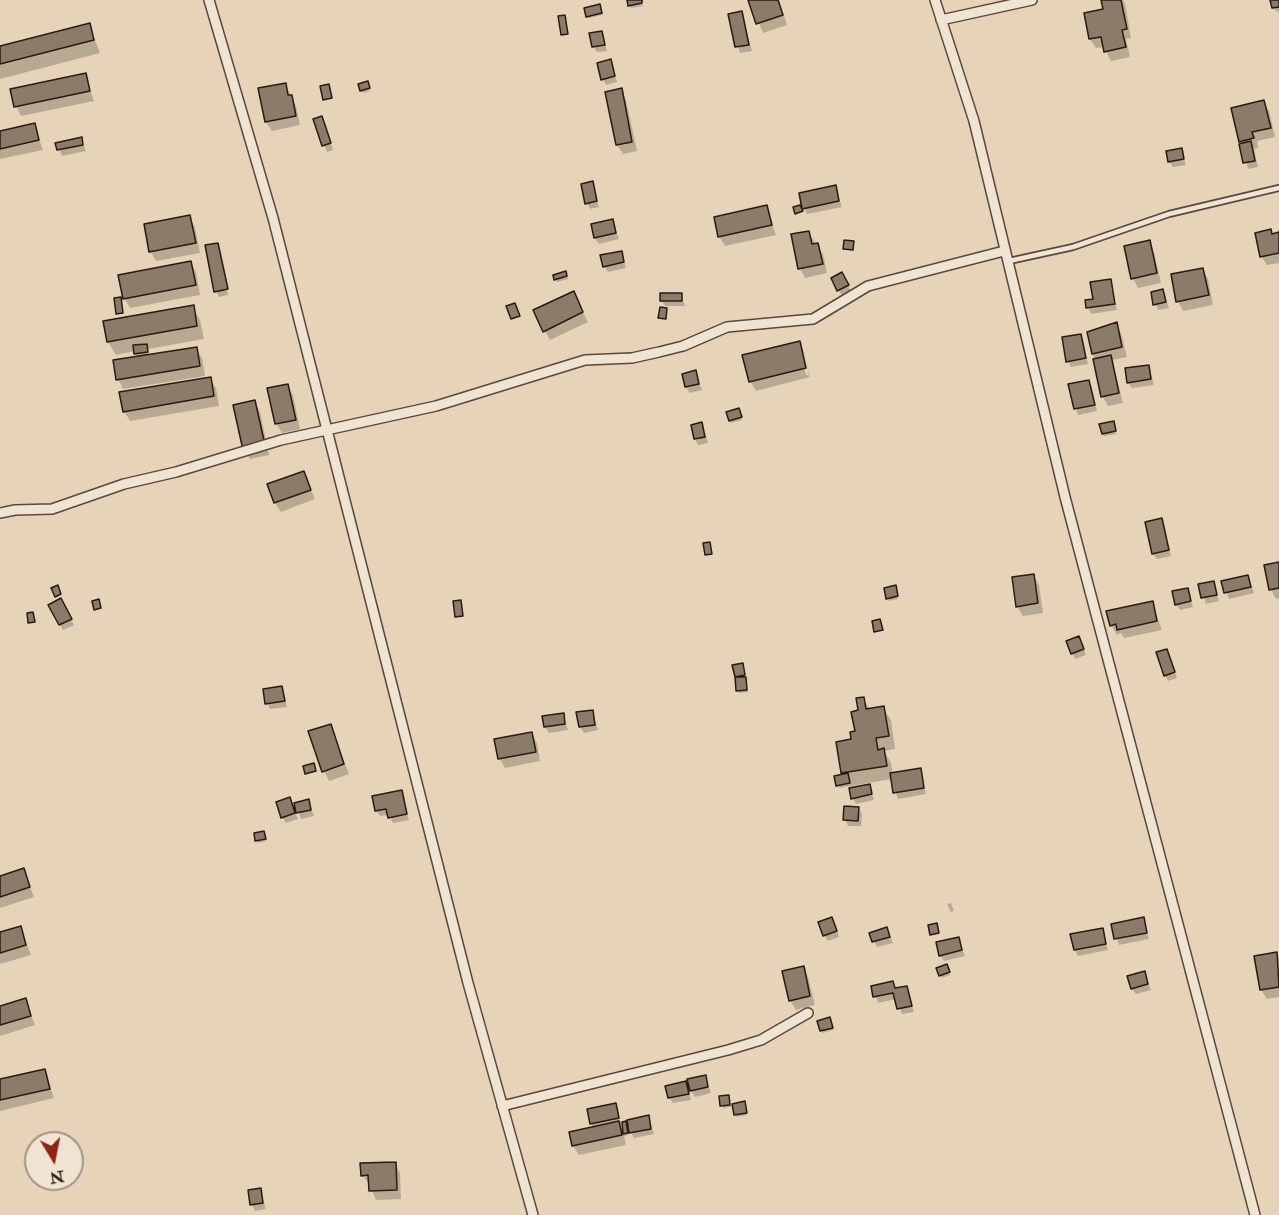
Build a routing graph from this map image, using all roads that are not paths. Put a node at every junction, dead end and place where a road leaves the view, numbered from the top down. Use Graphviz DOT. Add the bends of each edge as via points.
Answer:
graph roads {
  1 [pos="209,0"];
  2 [pos="935,0"];
  3 [pos="1032,0"];
  4 [pos="941,20"];
  5 [pos="1279,188"];
  6 [pos="1004,251"];
  7 [pos="1006,262"];
  8 [pos="327,429"];
  9 [pos="0,513"];
  10 [pos="807,1013"];
  11 [pos="502,1106"];
  12 [pos="533,1215"];
  13 [pos="1255,1215"];
  1 -- 8 [label="street" via="273,218"];
  2 -- 4 [label="street"];
  3 -- 4 [label="street"];
  4 -- 6 [label="street" via="974,121"];
  5 -- 7 [label="lane" via="1169,214 1073,247"];
  6 -- 7 [label="street"];
  6 -- 8 [label="street" via="868,286 813,320 728,327 660,352 585,360 446,403"];
  7 -- 13 [label="street"];
  8 -- 9 [label="street" via="124,484 52,509"];
  8 -- 11 [label="street"];
  10 -- 11 [label="street" via="761,1040"];
  11 -- 12 [label="street"];
}
